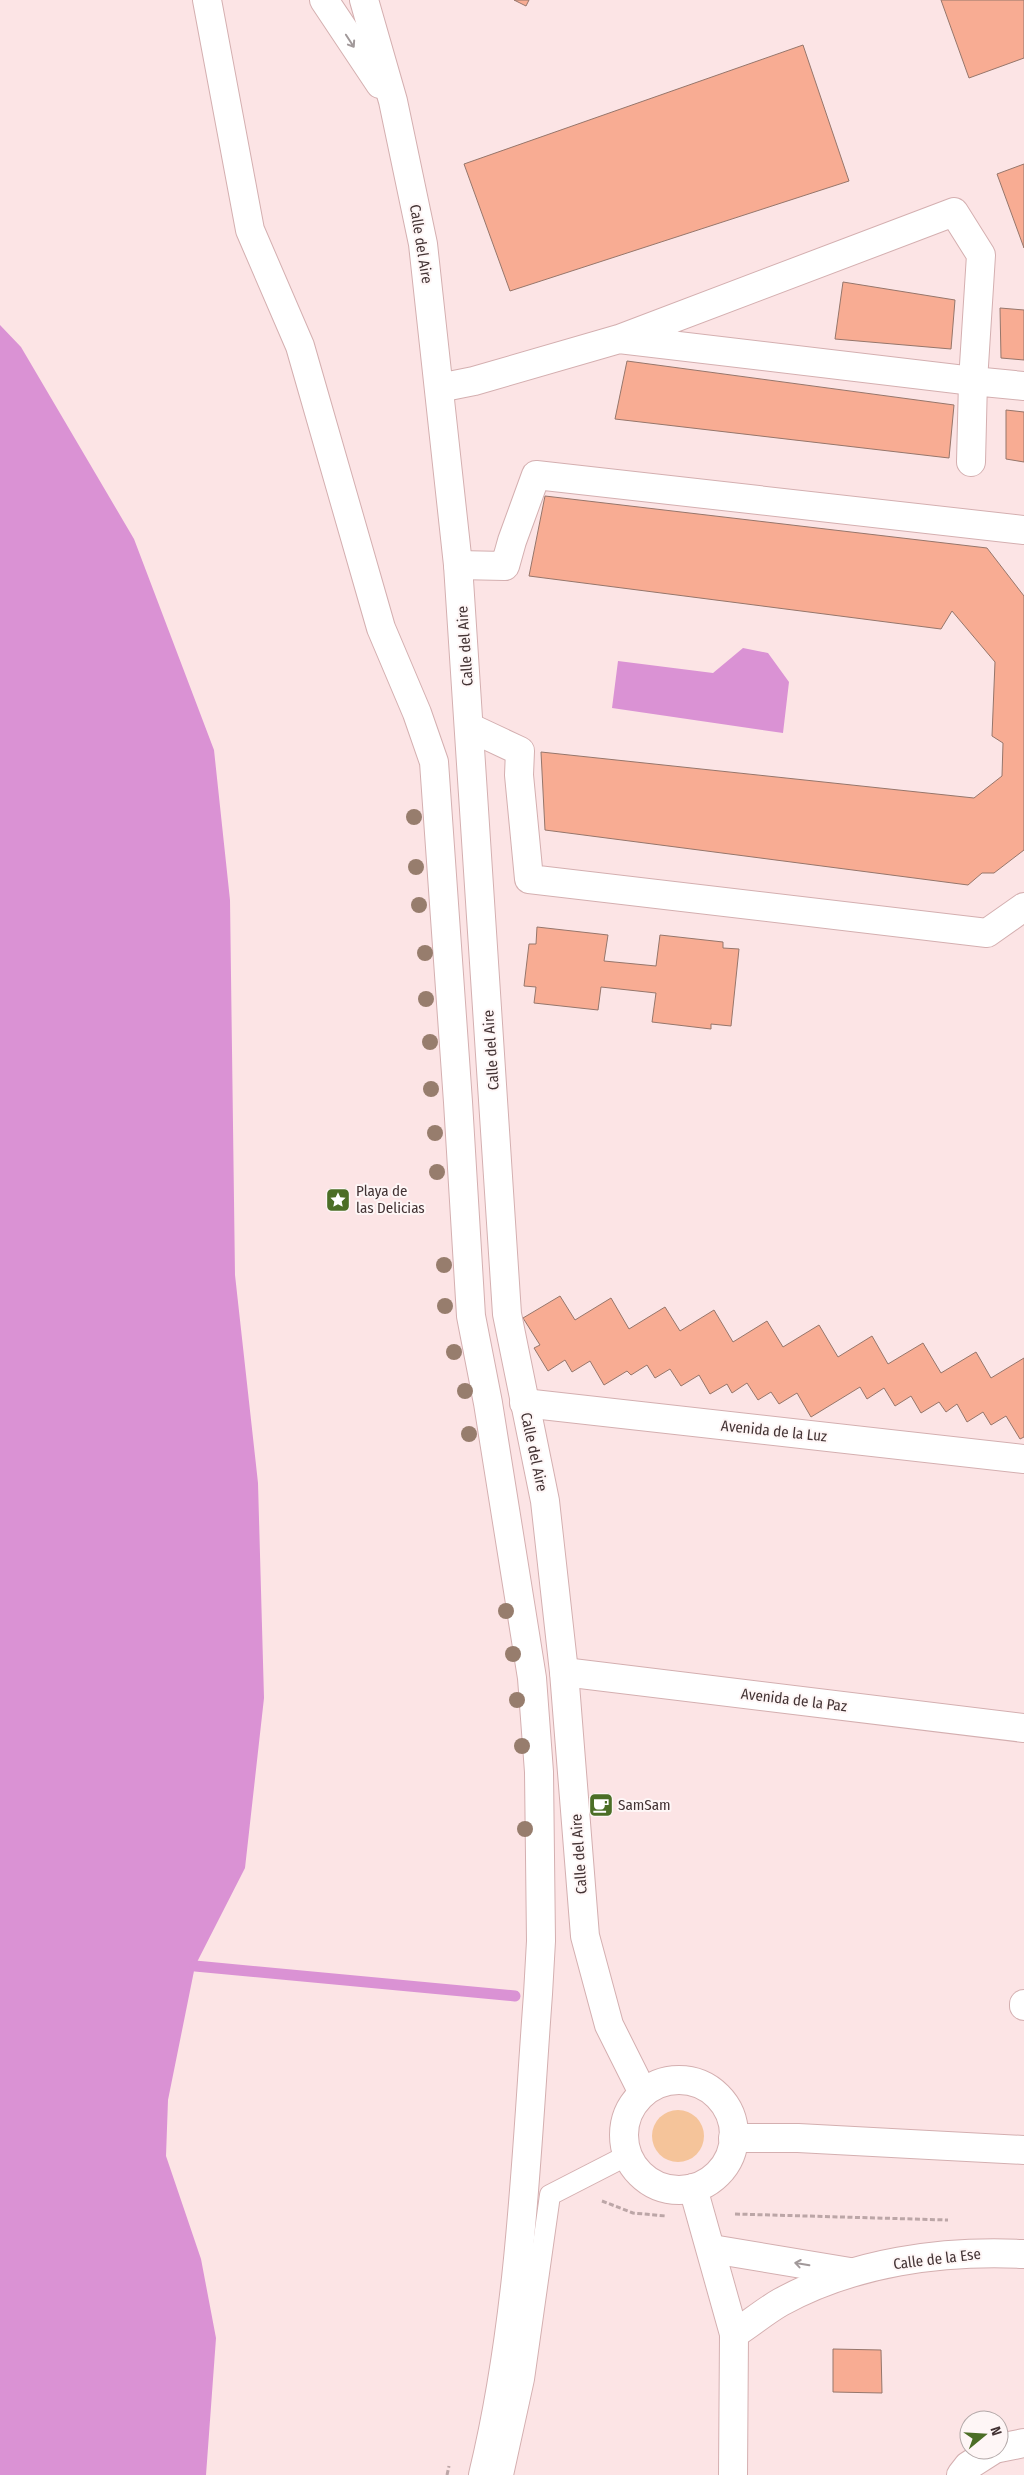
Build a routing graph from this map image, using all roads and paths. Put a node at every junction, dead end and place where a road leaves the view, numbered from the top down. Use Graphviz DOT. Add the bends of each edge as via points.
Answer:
graph roads {
  1 [pos="207,0"];
  2 [pos="324,0"];
  3 [pos="364,0"];
  4 [pos="393,102"];
  5 [pos="619,339"];
  6 [pos="973,381"];
  7 [pos="1024,386"];
  8 [pos="439,388"];
  9 [pos="971,462"];
  10 [pos="1024,530"];
  11 [pos="458,565"];
  12 [pos="471,728"];
  13 [pos="1024,906"];
  14 [pos="524,1403"];
  15 [pos="1024,1459"];
  16 [pos="564,1672"];
  17 [pos="1024,1728"];
  18 [pos="643,2093"];
  19 [pos="733,2138"];
  20 [pos="1024,2150"];
  21 [pos="628,2155"];
  22 [pos="697,2200"];
  23 [pos="955,2220"];
  24 [pos="712,2249"];
  25 [pos="1024,2254"];
  26 [pos="850,2272"];
  27 [pos="734,2334"];
  28 [pos="1024,2444"];
  29 [pos="1009,2446"];
  30 [pos="977,2460"];
  31 [pos="483,2475"];
  32 [pos="503,2475"];
  33 [pos="733,2475"];
  34 [pos="961,2475"];
  1 -- 31 [label="street" via="250,230 300,346 381,628 434,762 471,1316 532,1678 539,1772 539,1986 513,2321"];
  2 -- 4 [label="street, one-way"];
  3 -- 4 [label="street, Calle del Aire"];
  4 -- 8 [label="street, Calle del Aire" via="423,244"];
  5 -- 6 [label="street"];
  5 -- 6 [label="street" via="954,212 981,256"];
  5 -- 8 [label="street"];
  6 -- 7 [label="street"];
  6 -- 9 [label="street"];
  8 -- 11 [label="street, Calle del Aire"];
  10 -- 11 [label="street" via="536,475 505,566"];
  11 -- 12 [label="street, Calle del Aire"];
  12 -- 13 [label="street" via="520,751 519,775 529,879 987,933"];
  12 -- 14 [label="street, Calle del Aire" via="507,1314"];
  14 -- 15 [label="street, Avenida de la Luz"];
  14 -- 16 [label="street, Calle del Aire" via="545,1501"];
  16 -- 17 [label="street, Avenida de la Paz"];
  16 -- 18 [label="street, Calle del Aire" via="585,1936 609,2025"];
  18 -- 19 [label="street" via="671,2081 683,2080 703,2086 727,2109"];
  18 -- 21 [label="street" via="632,2106 626,2122 624,2138"];
  19 -- 20 [label="street" via="798,2138"];
  19 -- 22 [label="street" via="728,2159 707,2182"];
  21 -- 22 [label="street" via="636,2169 650,2181"];
  21 -- 32 [label="lane" via="550,2195 524,2379"];
  22 -- 23 [label="path"];
  22 -- 24 [label="street"];
  26 -- 24 [label="street, Calle de la Ese, one-way"];
  24 -- 27 [label="street"];
  25 -- 26 [label="street, Calle de la Ese" via="991,2252 923,2258"];
  26 -- 27 [label="street, Calle de la Ese" via="781,2302"];
  27 -- 33 [label="street"];
  28 -- 29 [label="street"];
  30 -- 34 [label="street"];
}
